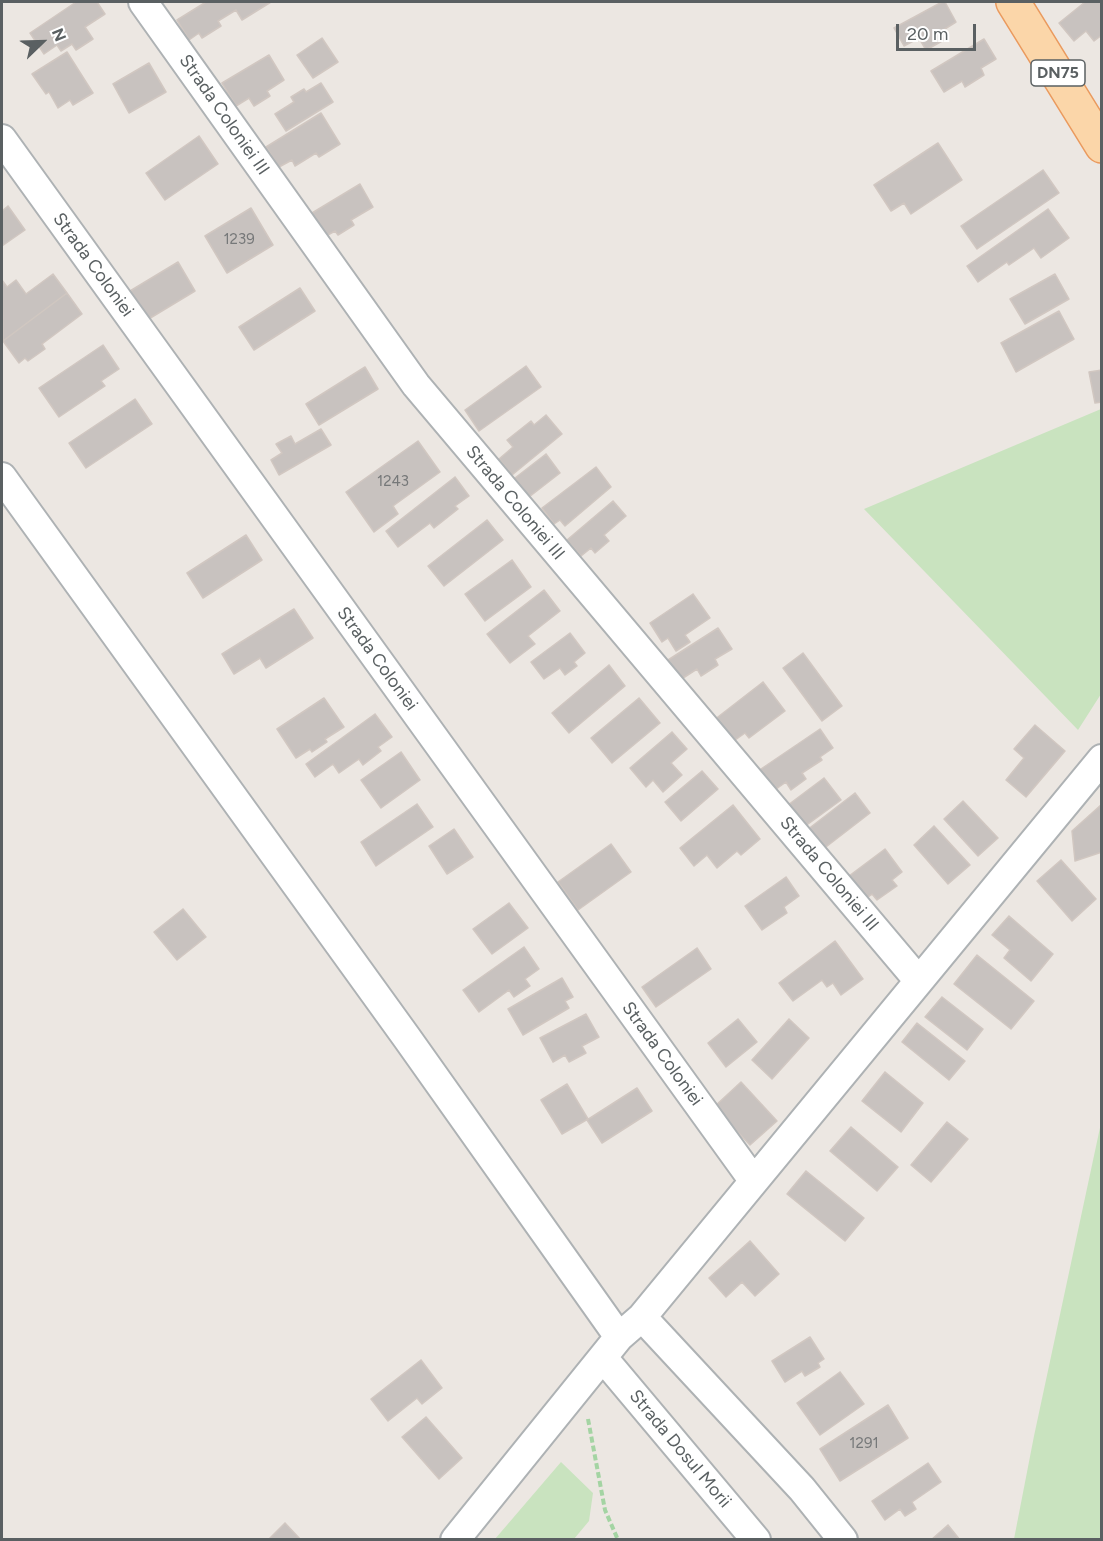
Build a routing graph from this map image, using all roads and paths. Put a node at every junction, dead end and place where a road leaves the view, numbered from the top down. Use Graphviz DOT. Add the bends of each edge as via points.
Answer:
graph roads {
  1 [pos="143,2"];
  2 [pos="1012,2"];
  3 [pos="2,139"];
  4 [pos="1101,146"];
  5 [pos="2,477"];
  6 [pos="1101,759"];
  7 [pos="918,980"];
  8 [pos="753,1180"];
  9 [pos="642,1317"];
  10 [pos="611,1348"];
  11 [pos="581,1386"];
  12 [pos="455,1539"];
  13 [pos="618,1539"];
  14 [pos="756,1539"];
  15 [pos="843,1539"];
  1 -- 7 [label="street, Strada Coloniei III" via="416,385"];
  2 -- 4 [label="main road, DN75"];
  3 -- 8 [label="street, Strada Coloniei"];
  5 -- 10 [label="street, Strada Dosul Morii" via="400,1028"];
  6 -- 7 [label="street"];
  7 -- 8 [label="street"];
  8 -- 9 [label="street"];
  9 -- 10 [label="street"];
  9 -- 15 [label="street" via="802,1489"];
  10 -- 11 [label="street"];
  10 -- 14 [label="street, Strada Dosul Morii"];
  11 -- 12 [label="street"];
  11 -- 13 [label="path" via="605,1510"];
}
